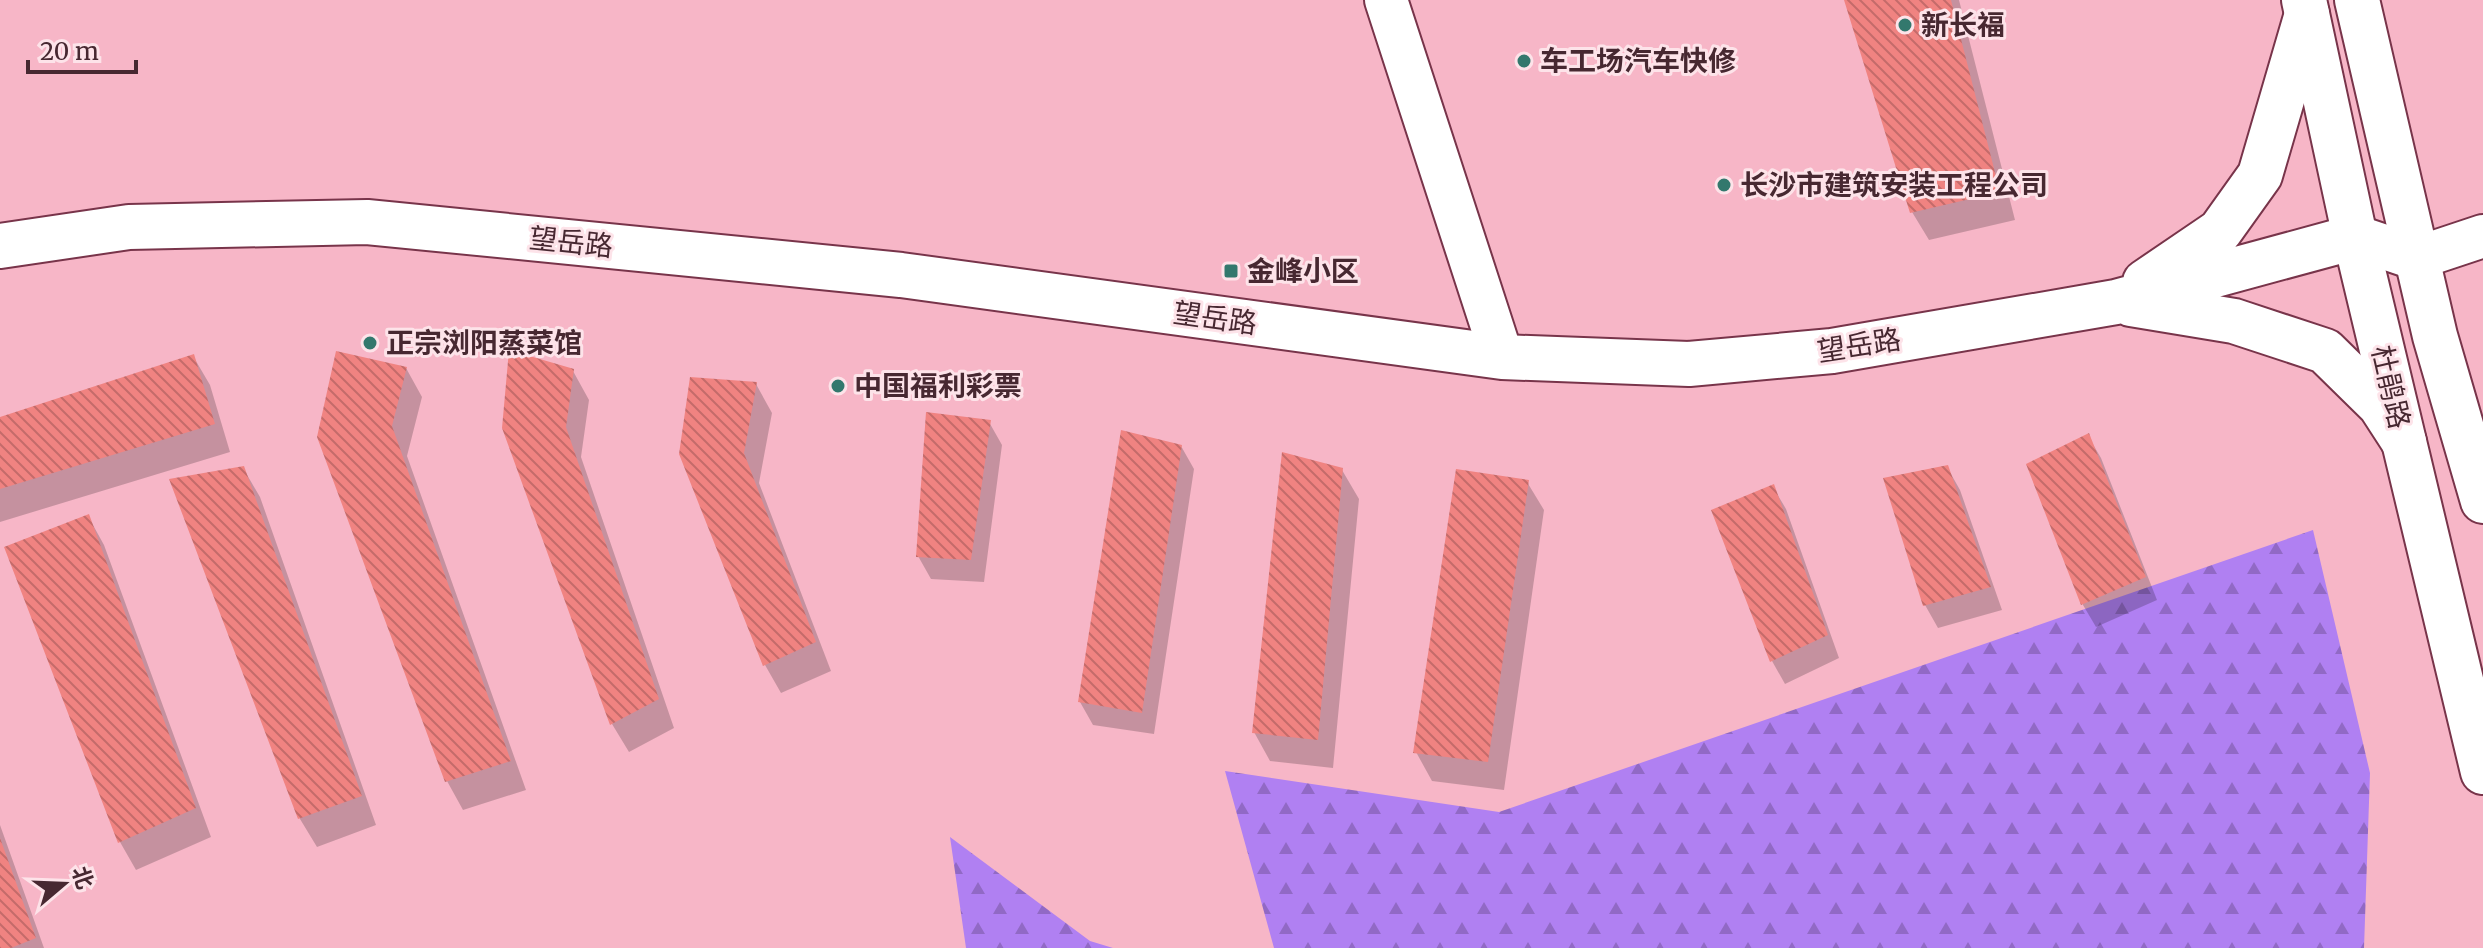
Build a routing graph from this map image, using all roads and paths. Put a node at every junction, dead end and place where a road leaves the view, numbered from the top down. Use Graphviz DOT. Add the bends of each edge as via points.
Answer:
graph roads {
  1 [pos="1386,0"];
  2 [pos="2357,0"];
  3 [pos="2305,7"];
  4 [pos="2483,236"];
  5 [pos="2355,237"];
  6 [pos="0,246"];
  7 [pos="2417,258"];
  8 [pos="2116,302"];
  9 [pos="1502,357"];
  10 [pos="2404,442"];
  11 [pos="2483,501"];
  12 [pos="2483,772"];
  1 -- 9 [label="street"];
  2 -- 7 [label="street, 杜鹃路"];
  3 -- 5 [label="street, 杜鹃路"];
  3 -- 8 [label="street" via="2260,175 2220,231"];
  4 -- 7 [label="street"];
  5 -- 7 [label="street"];
  5 -- 8 [label="street, 望岳路"];
  5 -- 10 [label="street, 杜鹃路"];
  6 -- 9 [label="street, 望岳路" via="129,227 367,222 901,275"];
  7 -- 11 [label="street, 杜鹃路"];
  8 -- 9 [label="street, 望岳路" via="1832,351 1705,363"];
  8 -- 10 [label="street" via="2234,321 2325,351 2380,405"];
  10 -- 12 [label="street, 杜鹃路"];
}
